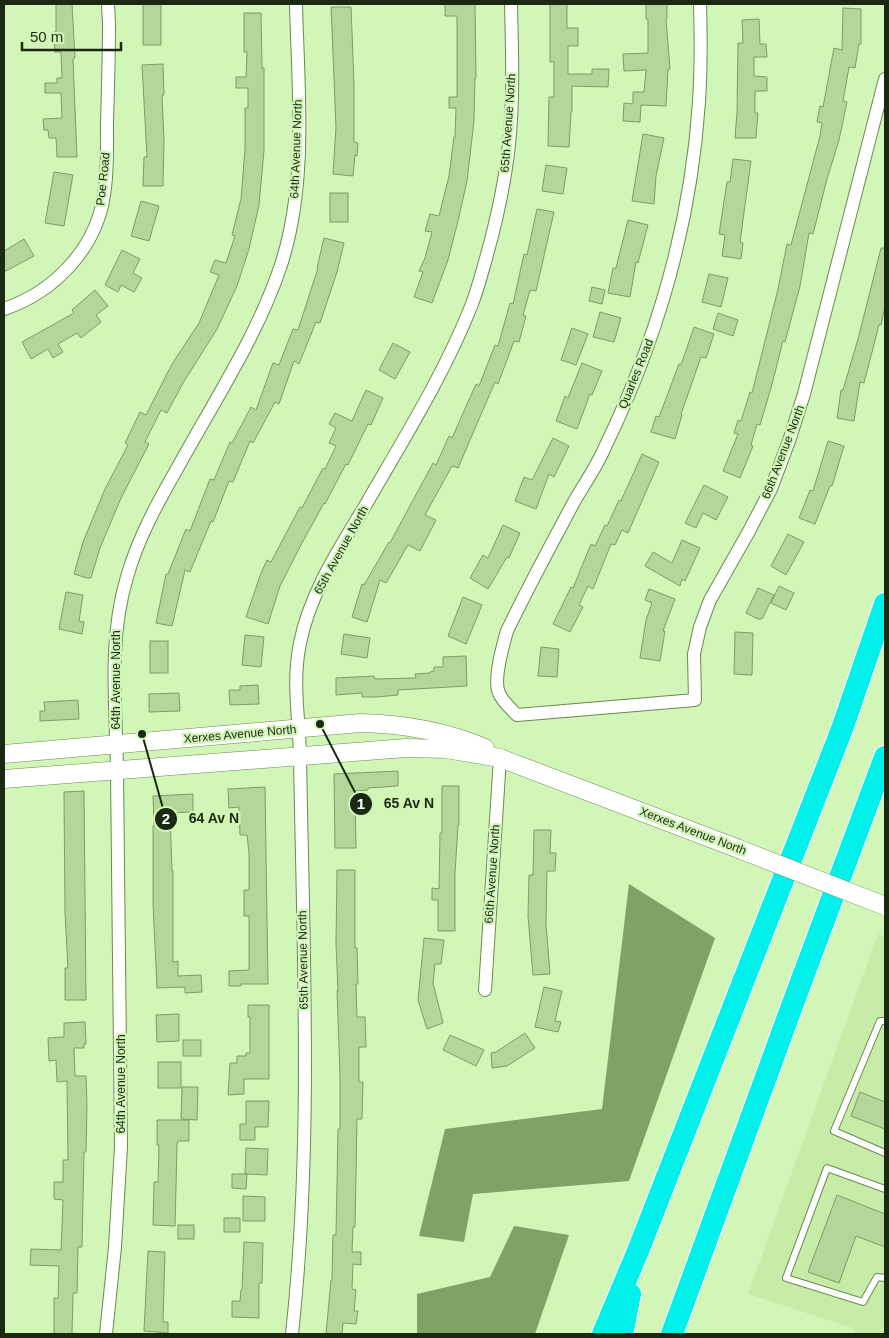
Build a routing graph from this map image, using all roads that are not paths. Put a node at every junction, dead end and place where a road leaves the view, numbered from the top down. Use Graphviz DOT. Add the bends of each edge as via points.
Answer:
graph roads {
  1 [pos="108,4"];
  2 [pos="296,4"];
  3 [pos="511,4"];
  4 [pos="700,4"];
  5 [pos="885,79"];
  6 [pos="4,309"];
  7 [pos="885,604"];
  8 [pos="516,715"];
  9 [pos="299,729"];
  10 [pos="116,744"];
  11 [pos="4,754"];
  12 [pos="300,755"];
  13 [pos="885,757"];
  14 [pos="500,758"];
  15 [pos="117,770"];
  16 [pos="4,779"];
  17 [pos="885,906"];
  18 [pos="485,990"];
  19 [pos="885,1021"];
  20 [pos="885,1153"];
  21 [pos="885,1190"];
  22 [pos="638,1251"];
  23 [pos="885,1278"];
  24 [pos="106,1334"];
  25 [pos="292,1334"];
  26 [pos="603,1334"];
  27 [pos="622,1334"];
  28 [pos="672,1334"];
  1 -- 6 [label="street, Poe Road" via="107,168 104,197 96,225 64,273 42,291"];
  2 -- 10 [label="street, 64th Avenue North" via="299,132 292,219 286,246 264,309 164,492 127,576 116,624"];
  3 -- 9 [label="street, 65th Avenue North" via="509,144 503,192 491,241 473,302 449,356 321,581 300,642 296,674"];
  4 -- 8 [label="street, Quarles Road" via="699,102 691,174 678,244 660,312 605,448 507,631 500,658 498,693"];
  5 -- 8 [label="street, 66th Avenue North" via="789,442 771,489 710,600 700,626 694,654 695,700"];
  7 -- 22 [label="highway" via="842,729"];
  9 -- 10 [label="street, Xerxes Avenue North"];
  9 -- 12 [label="street, 65th Avenue North"];
  9 -- 14 [label="street, Xerxes Avenue North" via="361,723 392,724 468,741"];
  10 -- 11 [label="street, Xerxes Avenue North"];
  10 -- 15 [label="street, 64th Avenue North"];
  12 -- 14 [label="street, Xerxes Avenue North" via="426,748"];
  12 -- 15 [label="street, Xerxes Avenue North"];
  12 -- 25 [label="street, 65th Avenue North" via="304,1097 301,1214"];
  13 -- 28 [label="highway"];
  14 -- 17 [label="street, Xerxes Avenue North, bridge"];
  14 -- 18 [label="street, 66th Avenue North"];
  15 -- 16 [label="street, Xerxes Avenue North"];
  15 -- 24 [label="street, 64th Avenue North" via="121,1147"];
  19 -- 20 [label="lane" via="880,1021 834,1132"];
  21 -- 23 [label="lane" via="827,1168 786,1278 863,1302 878,1277"];
  22 -- 26 [label="highway"];
  22 -- 27 [label="highway"];
}
